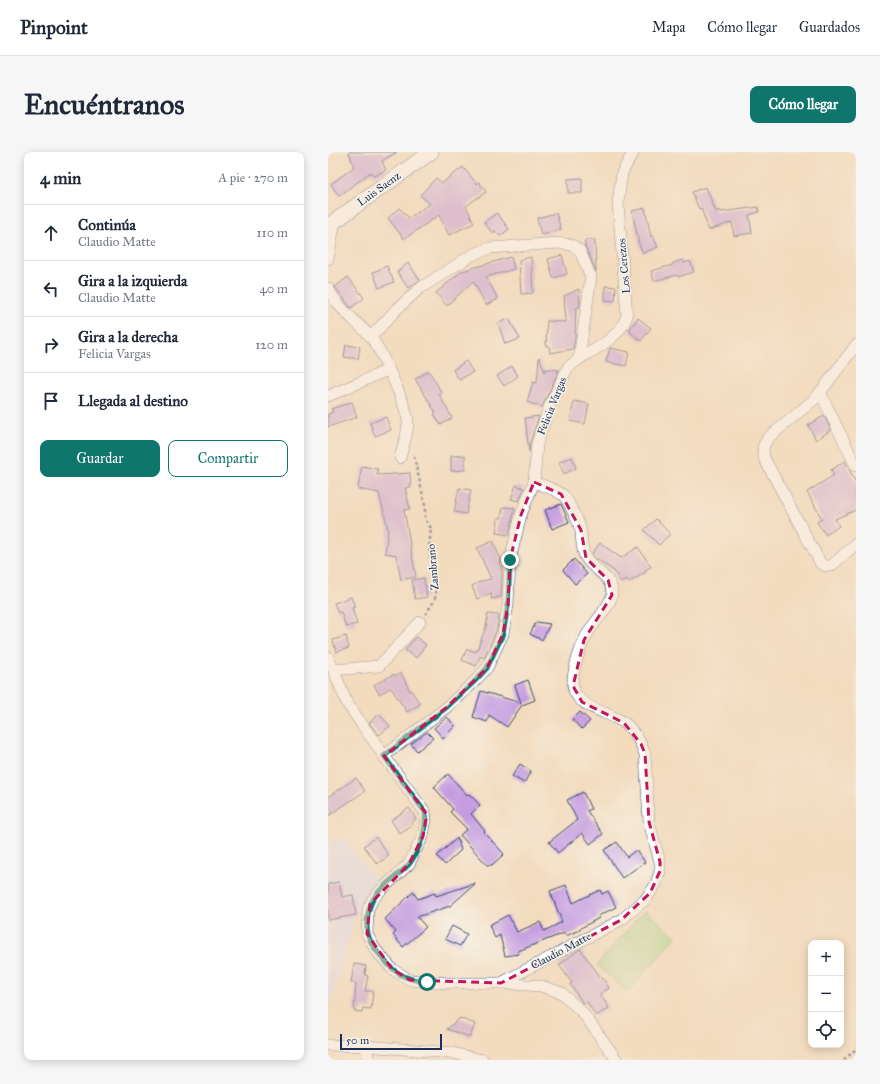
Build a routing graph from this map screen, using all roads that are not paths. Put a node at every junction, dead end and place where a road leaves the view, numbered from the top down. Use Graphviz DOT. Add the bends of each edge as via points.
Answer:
graph roads {
  1 [pos="431,152"];
  2 [pos="634,152"];
  3 [pos="331,224"];
  4 [pos="328,259"];
  5 [pos="328,288"];
  6 [pos="371,337"];
  7 [pos="856,345"];
  8 [pos="579,359"];
  9 [pos="388,370"];
  10 [pos="820,392"];
  11 [pos="328,396"];
  12 [pos="400,458"];
  13 [pos="856,466"];
  14 [pos="534,482"];
  15 [pos="856,544"];
  16 [pos="420,622"];
  17 [pos="328,657"];
  18 [pos="334,670"];
  19 [pos="384,756"];
  20 [pos="501,983"];
  21 [pos="328,1045"];
  22 [pos="365,1046"];
  23 [pos="369,1060"];
  24 [pos="483,1060"];
  25 [pos="617,1060"];
  1 -- 3 [label="main road, Luis Saenz"];
  2 -- 8 [label="street, Los Cerezos" via="622,173 618,203 627,316 624,326 614,336"];
  3 -- 4 [label="street"];
  5 -- 6 [label="street" via="340,306"];
  6 -- 8 [label="street" via="419,289 472,255 490,248 563,243 572,245 580,251 591,277"];
  6 -- 9 [label="street"];
  7 -- 10 [label="street"];
  8 -- 14 [label="street, Felicia Vargas" via="568,367 549,407 537,444"];
  9 -- 11 [label="street"];
  9 -- 12 [label="street" via="407,413 408,431"];
  10 -- 13 [label="street"];
  10 -- 15 [label="street" via="768,438 764,447 764,458 821,564 831,566"];
  14 -- 19 [label="street, Felicia Vargas" via="521,515 510,560 508,605 503,634 487,668 447,707"];
  14 -- 20 [label="street, Claudio Matte" via="561,494 566,499 581,530 586,558 604,574 612,590 606,607 584,640 574,674 574,692 589,707 624,723 641,744 645,754 649,822 660,862 660,872 656,884 645,900 621,920"];
  16 -- 18 [label="street" via="379,666"];
  17 -- 18 [label="street, Claudio Matte"];
  18 -- 19 [label="street, Claudio Matte" via="347,703"];
  19 -- 20 [label="street, Claudio Matte" via="425,812 426,819 423,836 409,864 370,904 367,934 370,941 392,969 410,980"];
  20 -- 25 [label="street, Claudio Matte" via="541,986 562,992 583,1014"];
  21 -- 22 [label="street"];
  22 -- 23 [label="street"];
  22 -- 24 [label="street" via="453,1052"];
}
